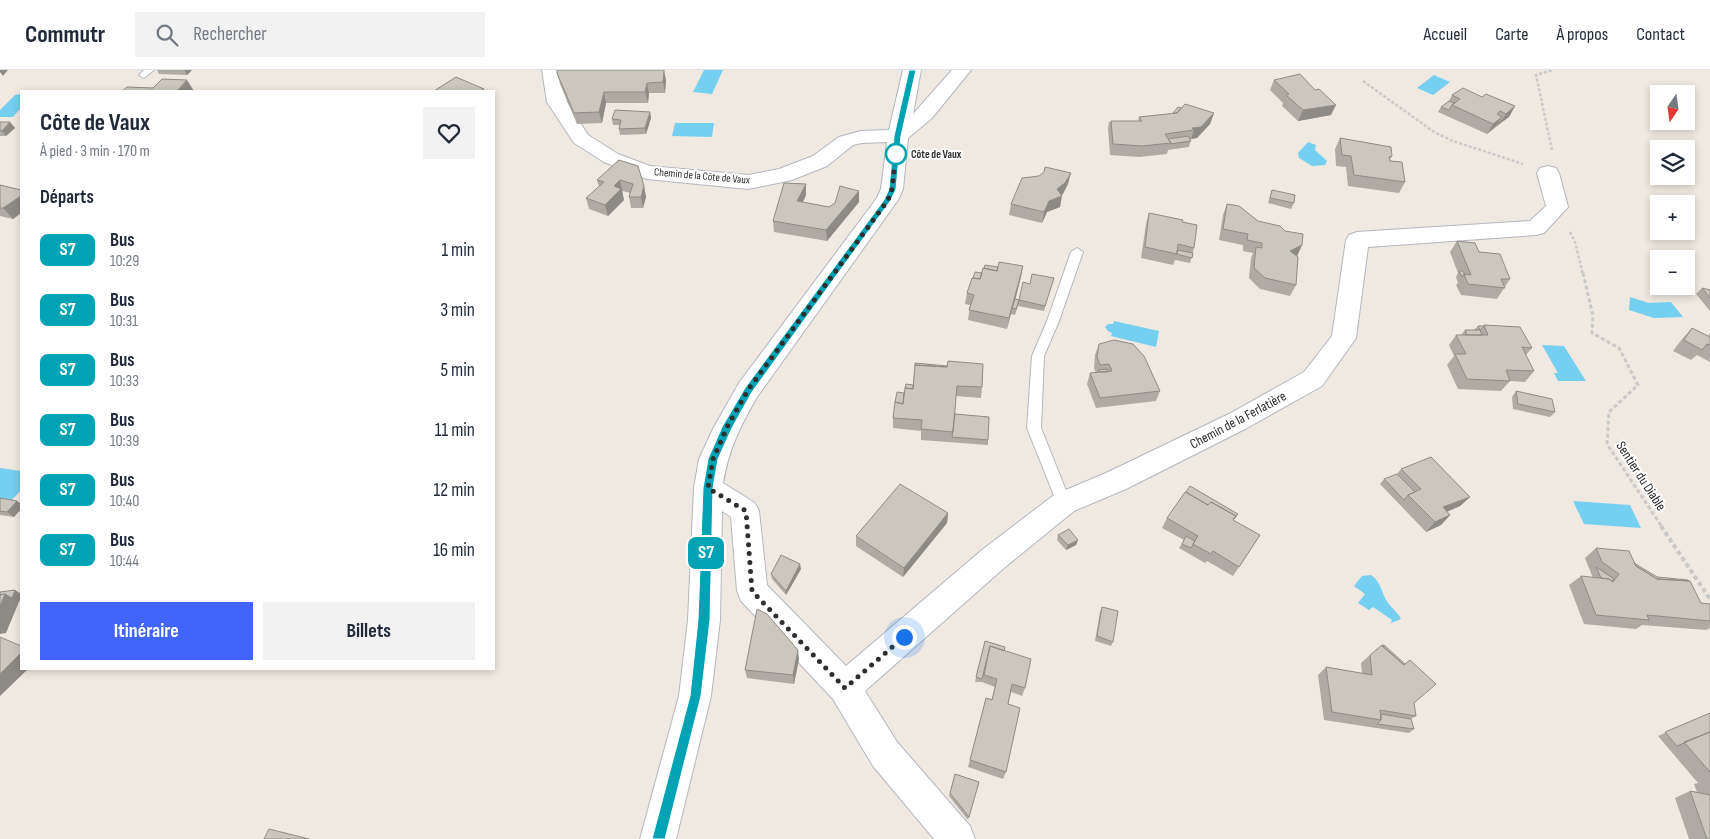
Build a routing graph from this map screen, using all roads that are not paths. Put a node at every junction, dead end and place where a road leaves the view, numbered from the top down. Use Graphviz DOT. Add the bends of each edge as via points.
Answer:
graph roads {
  1 [pos="551,70"];
  2 [pos="912,70"];
  3 [pos="962,70"];
  4 [pos="898,136"];
  5 [pos="1548,173"];
  6 [pos="1077,252"];
  7 [pos="708,488"];
  8 [pos="1064,503"];
  9 [pos="845,688"];
  10 [pos="658,839"];
  11 [pos="957,839"];
  1 -- 4 [label="street, Chemin de la Côte de Vaux" via="556,102 581,139 611,158 647,172 748,182 784,175 820,161 846,141 861,137"];
  2 -- 4 [label="street"];
  3 -- 4 [label="street" via="925,114"];
  4 -- 7 [label="street" via="888,200 748,390 713,459"];
  5 -- 8 [label="street, Chemin de la Ferlatière" via="1557,207 1536,228 1357,240 1344,338 1313,379 1238,421"];
  6 -- 8 [label="lane" via="1054,321 1038,356 1034,428"];
  7 -- 9 [label="street" via="746,511 752,591"];
  7 -- 10 [label="street" via="704,620 695,696"];
  8 -- 9 [label="street, Chemin de la Ferlatière" via="993,559"];
  9 -- 11 [label="street" via="885,754"];
}
